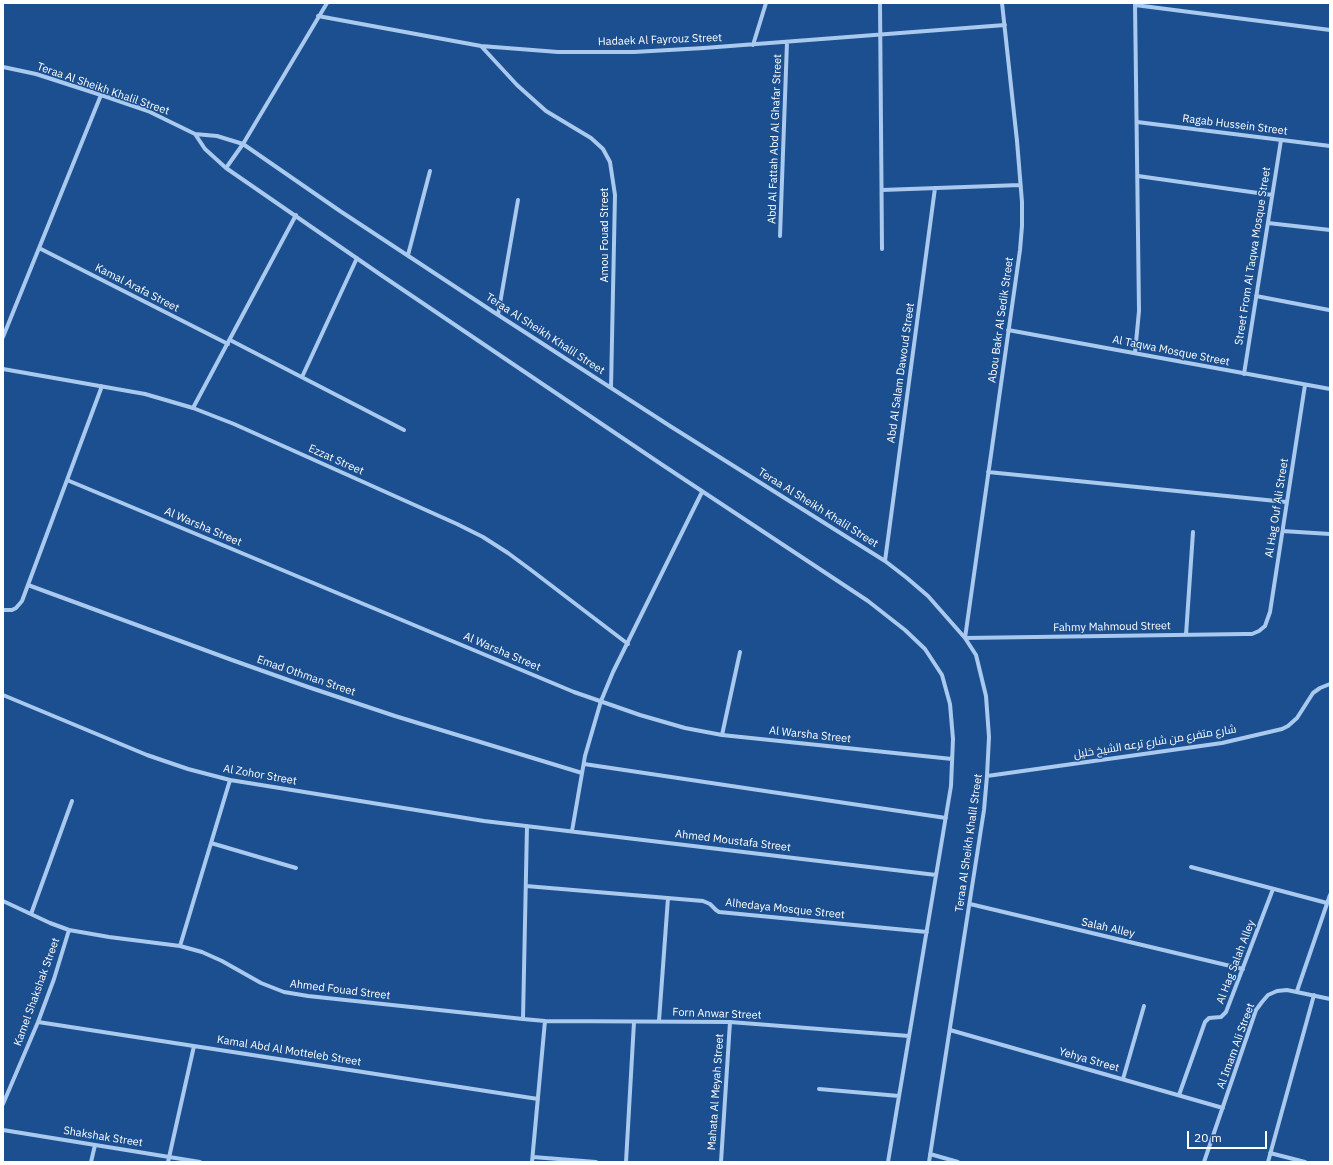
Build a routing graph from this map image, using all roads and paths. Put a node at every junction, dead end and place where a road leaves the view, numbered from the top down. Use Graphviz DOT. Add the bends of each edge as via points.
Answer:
graph roads {
  1 [pos="327,3"];
  2 [pos="766,3"];
  3 [pos="880,3"];
  4 [pos="1002,3"];
  5 [pos="1135,4"];
  6 [pos="318,16"];
  7 [pos="1005,25"];
  8 [pos="1330,30"];
  9 [pos="880,35"];
  10 [pos="787,42"];
  11 [pos="754,45"];
  12 [pos="481,46"];
  13 [pos="3,67"];
  14 [pos="101,95"];
  15 [pos="1137,122"];
  16 [pos="195,134"];
  17 [pos="1281,140"];
  18 [pos="243,144"];
  19 [pos="1330,146"];
  20 [pos="226,168"];
  21 [pos="430,171"];
  22 [pos="1138,176"];
  23 [pos="1020,185"];
  24 [pos="935,188"];
  25 [pos="882,190"];
  26 [pos="1272,195"];
  27 [pos="518,200"];
  28 [pos="296,215"];
  29 [pos="1268,222"];
  30 [pos="1330,230"];
  31 [pos="780,236"];
  32 [pos="39,248"];
  33 [pos="882,249"];
  34 [pos="408,255"];
  35 [pos="357,258"];
  36 [pos="1256,296"];
  37 [pos="1329,310"];
  38 [pos="498,315"];
  39 [pos="1008,330"];
  40 [pos="3,337"];
  41 [pos="229,342"];
  42 [pos="1135,354"];
  43 [pos="3,369"];
  44 [pos="1244,374"];
  45 [pos="302,377"];
  46 [pos="1305,385"];
  47 [pos="102,386"];
  48 [pos="611,388"];
  49 [pos="1330,389"];
  50 [pos="193,408"];
  51 [pos="404,430"];
  52 [pos="988,472"];
  53 [pos="67,480"];
  54 [pos="702,492"];
  55 [pos="1286,502"];
  56 [pos="1282,531"];
  57 [pos="1193,532"];
  58 [pos="1330,534"];
  59 [pos="885,562"];
  60 [pos="28,585"];
  61 [pos="3,610"];
  62 [pos="1259,631"];
  63 [pos="1186,635"];
  64 [pos="965,638"];
  65 [pos="628,644"];
  66 [pos="740,652"];
  67 [pos="1330,684"];
  68 [pos="3,695"];
  69 [pos="601,701"];
  70 [pos="722,735"];
  71 [pos="952,759"];
  72 [pos="584,764"];
  73 [pos="582,773"];
  74 [pos="987,776"];
  75 [pos="230,780"];
  76 [pos="72,801"];
  77 [pos="946,818"];
  78 [pos="527,826"];
  79 [pos="572,831"];
  80 [pos="211,843"];
  81 [pos="1191,867"];
  82 [pos="296,868"];
  83 [pos="936,875"];
  84 [pos="526,886"];
  85 [pos="1273,889"];
  86 [pos="1330,895"];
  87 [pos="668,898"];
  88 [pos="3,901"];
  89 [pos="1327,903"];
  90 [pos="970,904"];
  91 [pos="31,914"];
  92 [pos="69,930"];
  93 [pos="927,932"];
  94 [pos="180,946"];
  95 [pos="1243,969"];
  96 [pos="1297,991"];
  97 [pos="1314,995"];
  98 [pos="1330,1000"];
  99 [pos="1144,1006"];
  100 [pos="523,1019"];
  101 [pos="544,1021"];
  102 [pos="659,1021"];
  103 [pos="38,1022"];
  104 [pos="634,1022"];
  105 [pos="730,1022"];
  106 [pos="950,1030"];
  107 [pos="909,1036"];
  108 [pos="194,1046"];
  109 [pos="1123,1079"];
  110 [pos="819,1089"];
  111 [pos="1180,1095"];
  112 [pos="899,1096"];
  113 [pos="538,1099"];
  114 [pos="3,1104"];
  115 [pos="1223,1108"];
  116 [pos="3,1130"];
  117 [pos="95,1145"];
  118 [pos="1270,1153"];
  119 [pos="930,1154"];
  120 [pos="532,1156"];
  121 [pos="168,1160"];
  122 [pos="91,1162"];
  123 [pos="200,1162"];
  124 [pos="532,1162"];
  125 [pos="596,1162"];
  126 [pos="626,1162"];
  127 [pos="720,1162"];
  128 [pos="888,1162"];
  129 [pos="929,1162"];
  130 [pos="958,1162"];
  131 [pos="1204,1162"];
  132 [pos="1268,1162"];
  133 [pos="1305,1162"];
  1 -- 6 [label="street"];
  2 -- 11 [label="street"];
  3 -- 9 [label="street"];
  4 -- 7 [label="street, Abou Bakr Al Sedik Street"];
  5 -- 8 [label="street"];
  5 -- 15 [label="street"];
  6 -- 12 [label="street, Hadaek Al Fayrouz Street"];
  6 -- 18 [label="street"];
  7 -- 9 [label="street, Hadaek Al Fayrouz Street"];
  7 -- 23 [label="street, Abou Bakr Al Sedik Street"];
  9 -- 10 [label="street, Hadaek Al Fayrouz Street"];
  9 -- 25 [label="street"];
  10 -- 11 [label="street, Hadaek Al Fayrouz Street"];
  10 -- 31 [label="street, Abd Al Fattah Abd Al Ghafar Street"];
  11 -- 12 [label="street, Hadaek Al Fayrouz Street" via="634,52 558,52"];
  12 -- 48 [label="street, Amou Fouad Street" via="517,85 546,111 591,138 603,149 610,162 615,195"];
  13 -- 14 [label="street, Teraa Al Sheikh Khalil Street" via="36,74"];
  14 -- 16 [label="street, Teraa Al Sheikh Khalil Street" via="148,111"];
  14 -- 32 [label="street"];
  15 -- 17 [label="street, Ragab Hussein Street"];
  15 -- 22 [label="street"];
  16 -- 18 [label="street, Teraa Al Sheikh Khalil Street" via="217,136"];
  16 -- 20 [label="street, Teraa Al Sheikh Khalil Street" via="205,149"];
  17 -- 19 [label="street, Ragab Hussein Street"];
  17 -- 26 [label="street, Street From Al Taqwa Mosque Street"];
  18 -- 20 [label="street"];
  18 -- 34 [label="street, Teraa Al Sheikh Khalil Street"];
  20 -- 28 [label="street, Teraa Al Sheikh Khalil Street"];
  21 -- 34 [label="street"];
  22 -- 26 [label="street"];
  22 -- 42 [label="street" via="1139,311"];
  23 -- 24 [label="street"];
  23 -- 39 [label="street, Abou Bakr Al Sedik Street" via="1020,250"];
  24 -- 25 [label="street"];
  24 -- 59 [label="street, Abd Al Salam Dawoud Street"];
  25 -- 33 [label="street"];
  26 -- 29 [label="street, Street From Al Taqwa Mosque Street"];
  27 -- 38 [label="street"];
  28 -- 35 [label="street, Teraa Al Sheikh Khalil Street"];
  28 -- 41 [label="street"];
  29 -- 30 [label="street"];
  29 -- 36 [label="street, Street From Al Taqwa Mosque Street"];
  32 -- 40 [label="street"];
  32 -- 41 [label="street, Kamal Arafa Street"];
  34 -- 38 [label="street, Teraa Al Sheikh Khalil Street"];
  35 -- 45 [label="street"];
  35 -- 54 [label="street, Teraa Al Sheikh Khalil Street"];
  36 -- 37 [label="street"];
  36 -- 44 [label="street, Street From Al Taqwa Mosque Street"];
  38 -- 48 [label="street, Teraa Al Sheikh Khalil Street"];
  39 -- 42 [label="street, Al Taqwa Mosque Street"];
  39 -- 52 [label="street, Abou Bakr Al Sedik Street"];
  41 -- 45 [label="street, Kamal Arafa Street"];
  41 -- 50 [label="street"];
  42 -- 44 [label="street, Al Taqwa Mosque Street"];
  43 -- 47 [label="street, Ezzat Street"];
  44 -- 46 [label="street, Al Taqwa Mosque Street"];
  45 -- 51 [label="street, Kamal Arafa Street"];
  46 -- 49 [label="street, Al Taqwa Mosque Street"];
  46 -- 55 [label="street, Al Hag Ouf Ali Street"];
  47 -- 50 [label="street, Ezzat Street" via="145,394"];
  47 -- 53 [label="street"];
  48 -- 59 [label="street, Teraa Al Sheikh Khalil Street"];
  50 -- 65 [label="street, Ezzat Street" via="234,424 483,537 526,566"];
  52 -- 55 [label="street"];
  52 -- 64 [label="street, Abou Bakr Al Sedik Street"];
  53 -- 60 [label="street"];
  53 -- 69 [label="street, Al Warsha Street"];
  54 -- 65 [label="street"];
  54 -- 71 [label="street, Teraa Al Sheikh Khalil Street" via="868,601 925,649 942,675 950,704"];
  55 -- 56 [label="street, Al Hag Ouf Ali Street"];
  56 -- 58 [label="street"];
  56 -- 62 [label="street, Al Hag Ouf Ali Street" via="1268,619"];
  57 -- 63 [label="street"];
  59 -- 64 [label="street, Teraa Al Sheikh Khalil Street" via="928,596"];
  60 -- 61 [label="street" via="20,605 12,610"];
  60 -- 73 [label="street, Emad Othman Street" via="308,687"];
  62 -- 63 [label="street, Fahmy Mahmoud Street" via="1252,634"];
  63 -- 64 [label="street, Fahmy Mahmoud Street"];
  64 -- 74 [label="street, Teraa Al Sheikh Khalil Street" via="976,656 986,696 989,737"];
  65 -- 69 [label="street"];
  66 -- 70 [label="street"];
  67 -- 74 [label="street, شارع متفرع من شارع ترعه الشيخ خليل" via="1313,693 1297,718 1282,728 1222,743"];
  68 -- 75 [label="street, Al Zohor Street" via="147,755"];
  69 -- 70 [label="street, Al Warsha Street" via="685,728"];
  69 -- 72 [label="street"];
  70 -- 71 [label="street, Al Warsha Street"];
  71 -- 77 [label="street, Teraa Al Sheikh Khalil Street"];
  72 -- 73 [label="street"];
  72 -- 77 [label="street"];
  73 -- 79 [label="street"];
  74 -- 90 [label="street, Teraa Al Sheikh Khalil Street"];
  75 -- 78 [label="street, Al Zohor Street"];
  75 -- 80 [label="street"];
  76 -- 91 [label="street"];
  77 -- 83 [label="street, Teraa Al Sheikh Khalil Street"];
  78 -- 79 [label="street, Ahmed Moustafa Street"];
  78 -- 84 [label="street"];
  79 -- 83 [label="street, Ahmed Moustafa Street"];
  80 -- 82 [label="street"];
  80 -- 94 [label="street"];
  81 -- 85 [label="street"];
  83 -- 93 [label="street, Teraa Al Sheikh Khalil Street"];
  84 -- 87 [label="street, Alhedaya Mosque Street"];
  84 -- 100 [label="street"];
  85 -- 89 [label="street"];
  85 -- 95 [label="street, Al Hag Salah Alley"];
  86 -- 89 [label="street"];
  87 -- 93 [label="street, Alhedaya Mosque Street" via="707,902 716,910 725,912"];
  87 -- 102 [label="street"];
  88 -- 91 [label="street, Ahmed Fouad Street"];
  89 -- 96 [label="street"];
  90 -- 95 [label="street, Salah Alley"];
  90 -- 106 [label="street, Teraa Al Sheikh Khalil Street"];
  91 -- 92 [label="street, Ahmed Fouad Street"];
  92 -- 94 [label="street, Ahmed Fouad Street"];
  92 -- 103 [label="street, Kamel Shakshak Street"];
  93 -- 107 [label="street, Teraa Al Sheikh Khalil Street"];
  94 -- 100 [label="street, Ahmed Fouad Street" via="202,952 284,992"];
  95 -- 111 [label="street, Al Hag Salah Alley" via="1224,1015 1209,1018 1205,1022"];
  96 -- 97 [label="street, Al Imam Ali Street"];
  96 -- 115 [label="street, Al Imam Ali Street" via="1277,991 1268,995 1256,1010"];
  97 -- 98 [label="street, Al Imam Ali Street"];
  97 -- 118 [label="street"];
  99 -- 109 [label="street"];
  100 -- 101 [label="street, Forn Anwar Street"];
  101 -- 104 [label="street, Forn Anwar Street"];
  101 -- 113 [label="street"];
  102 -- 104 [label="street, Forn Anwar Street"];
  102 -- 105 [label="street, Forn Anwar Street"];
  103 -- 108 [label="street, Kamal Abd Al Motteleb Street"];
  103 -- 114 [label="street, Kamel Shakshak Street"];
  104 -- 126 [label="street"];
  105 -- 107 [label="street, Forn Anwar Street"];
  105 -- 127 [label="street, Mahata Al Meyah Street"];
  106 -- 109 [label="street, Yehya Street"];
  106 -- 119 [label="street, Teraa Al Sheikh Khalil Street"];
  107 -- 112 [label="street, Teraa Al Sheikh Khalil Street"];
  108 -- 113 [label="street, Kamal Abd Al Motteleb Street"];
  108 -- 121 [label="street"];
  109 -- 111 [label="street, Yehya Street"];
  110 -- 112 [label="street"];
  111 -- 115 [label="street, Yehya Street"];
  112 -- 128 [label="street, Teraa Al Sheikh Khalil Street"];
  113 -- 120 [label="street"];
  115 -- 131 [label="street, Al Imam Ali Street"];
  116 -- 117 [label="street, Shakshak Street"];
  117 -- 121 [label="street, Shakshak Street"];
  117 -- 122 [label="street"];
  118 -- 132 [label="street"];
  118 -- 133 [label="street"];
  119 -- 129 [label="street, Teraa Al Sheikh Khalil Street"];
  119 -- 130 [label="street"];
  120 -- 124 [label="street"];
  120 -- 125 [label="street"];
  121 -- 123 [label="street, Shakshak Street"];
}
